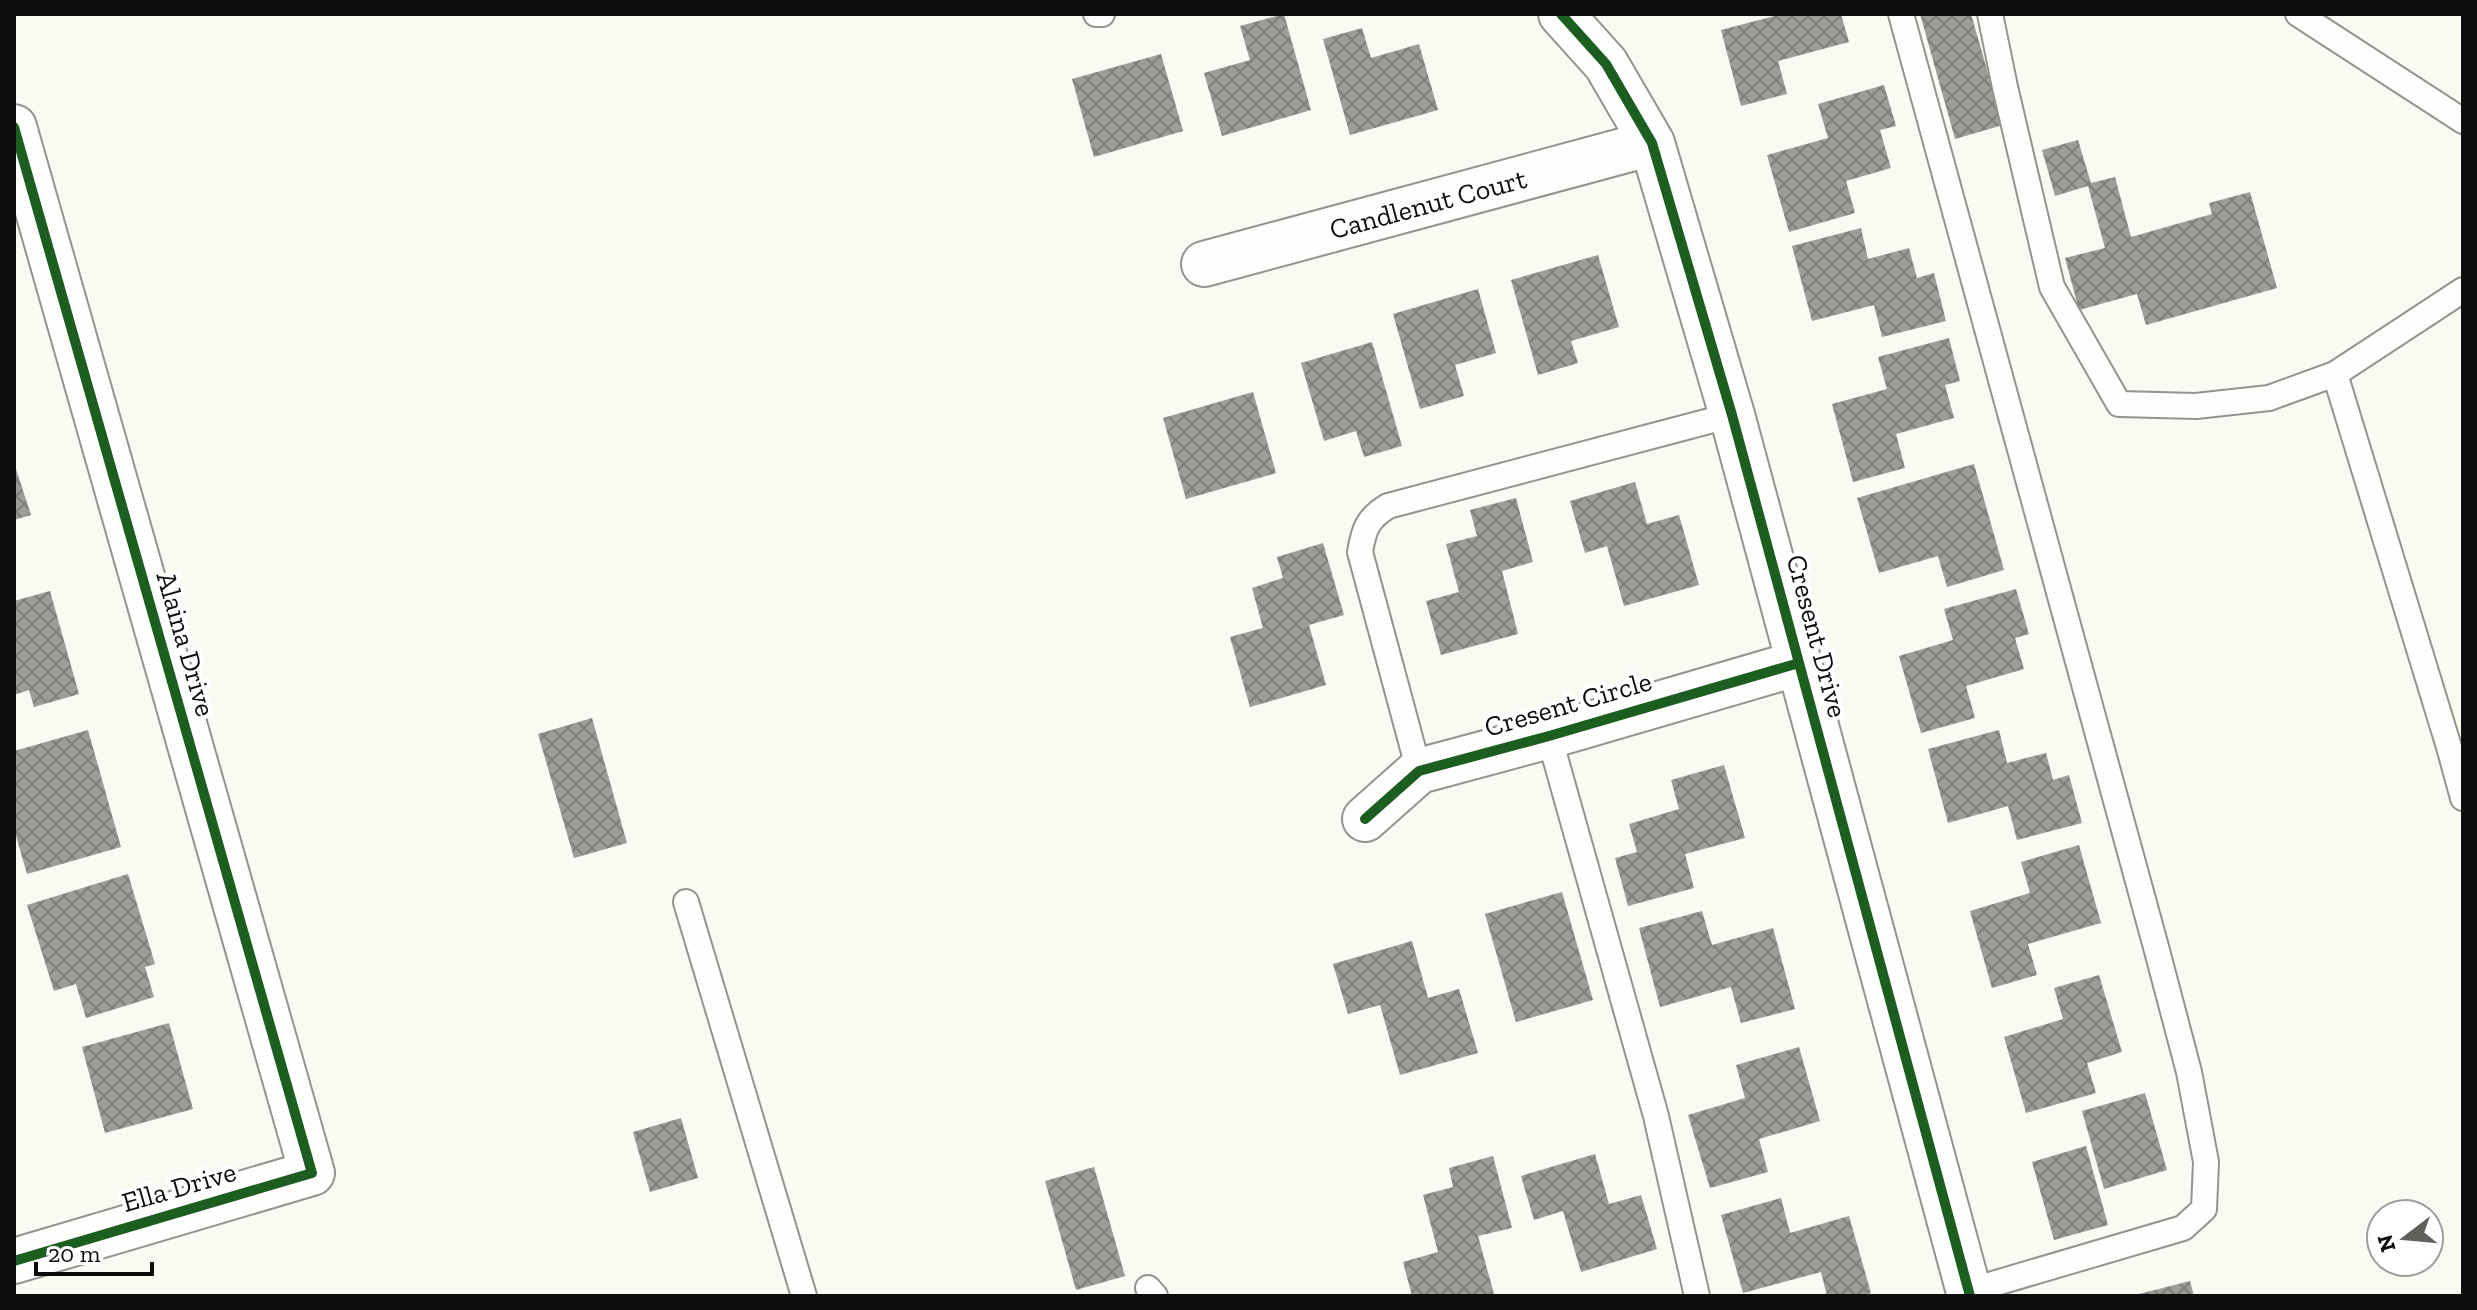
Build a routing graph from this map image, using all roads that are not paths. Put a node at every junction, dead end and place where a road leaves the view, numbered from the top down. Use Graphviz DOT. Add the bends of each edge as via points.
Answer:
graph roads {
  1 [pos="1561,14"];
  2 [pos="1901,14"];
  3 [pos="1990,14"];
  4 [pos="2298,14"];
  5 [pos="2463,121"];
  6 [pos="14,127"];
  7 [pos="1652,143"];
  8 [pos="1204,264"];
  9 [pos="2463,290"];
  10 [pos="2335,374"];
  11 [pos="1732,415"];
  12 [pos="1799,663"];
  13 [pos="1549,736"];
  14 [pos="1419,771"];
  15 [pos="2463,798"];
  16 [pos="1365,819"];
  17 [pos="686,902"];
  18 [pos="312,1173"];
  19 [pos="14,1261"];
  20 [pos="1970,1294"];
  21 [pos="804,1296"];
  22 [pos="1697,1296"];
  1 -- 7 [label="street, Cresent Drive" via="1606,64"];
  2 -- 20 [label="lane" via="2189,1072 2206,1162 2204,1209 2183,1228"];
  3 -- 10 [label="lane" via="2052,287 2119,404 2196,406 2269,398"];
  4 -- 5 [label="lane"];
  6 -- 18 [label="street, Alaina Drive"];
  7 -- 8 [label="street, Candlenut Court"];
  7 -- 11 [label="street, Cresent Drive"];
  9 -- 10 [label="lane"];
  10 -- 15 [label="lane"];
  11 -- 12 [label="street, Cresent Drive"];
  11 -- 14 [label="lane" via="1388,506 1374,515 1360,552"];
  12 -- 13 [label="street, Cresent Circle"];
  12 -- 20 [label="street, Cresent Drive"];
  13 -- 14 [label="street, Cresent Circle"];
  13 -- 22 [label="lane" via="1656,1116"];
  14 -- 16 [label="street, Cresent Circle"];
  17 -- 21 [label="lane"];
  18 -- 19 [label="street, Ella Drive"];
}
